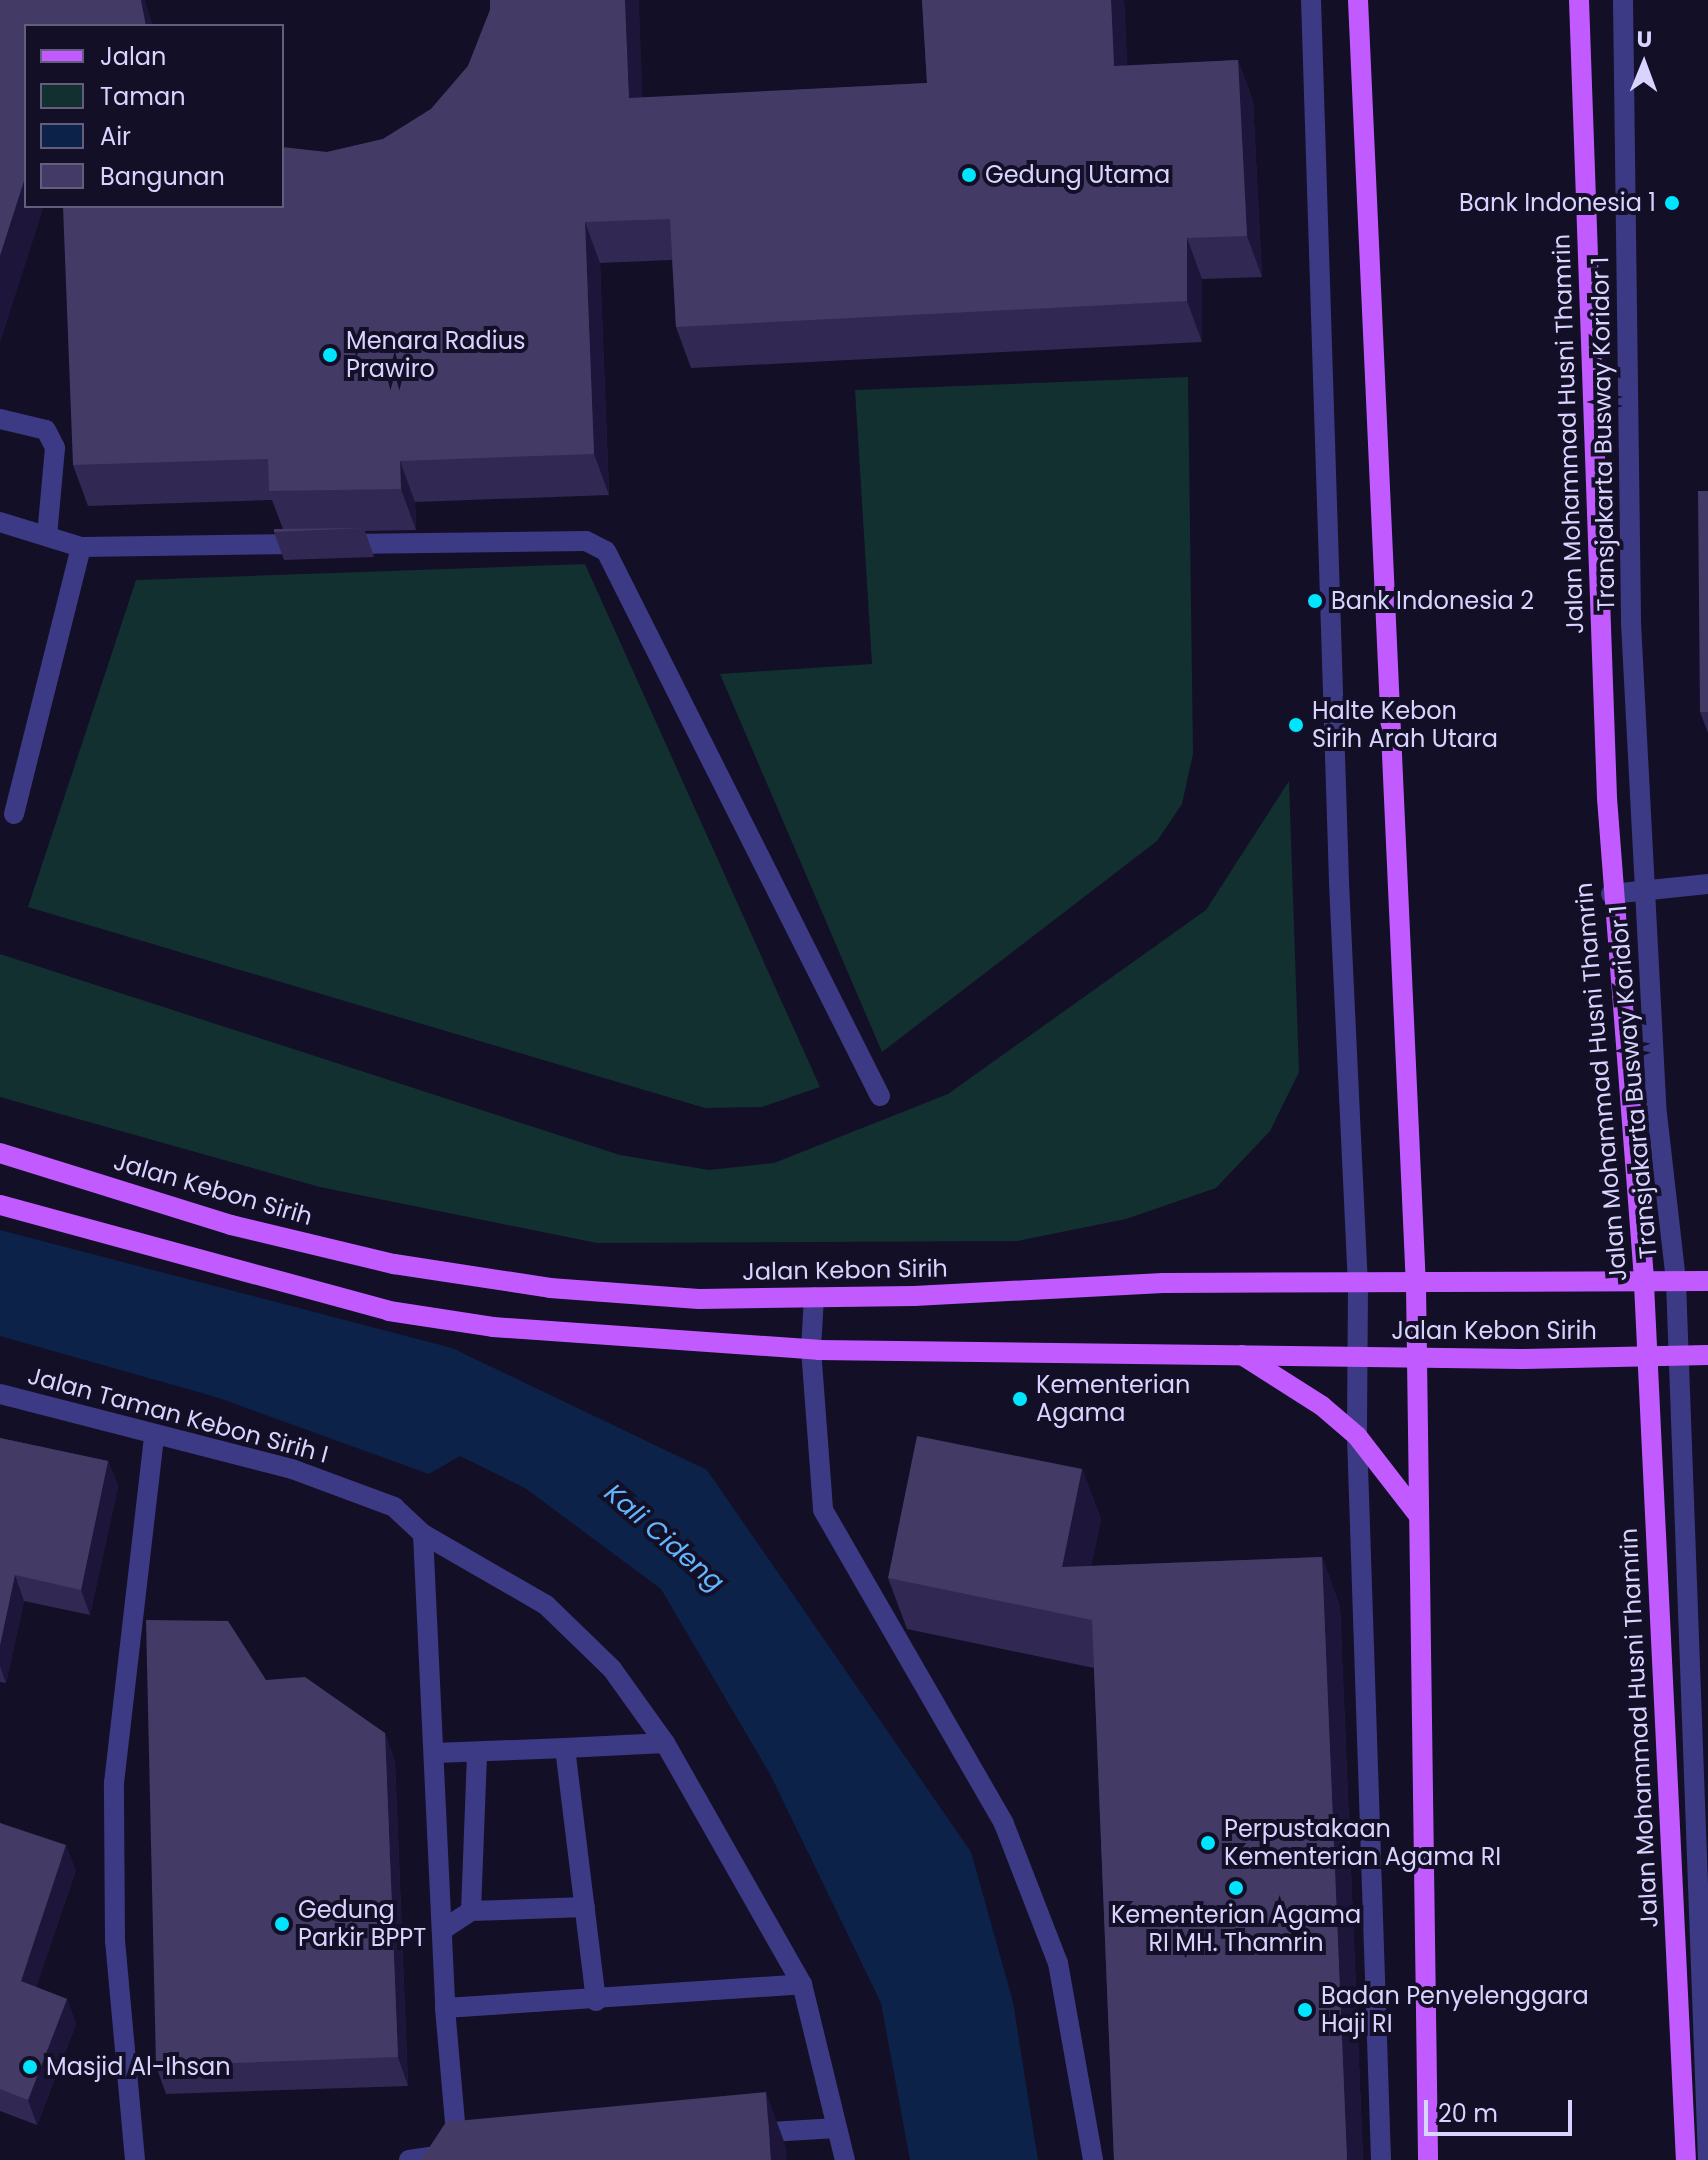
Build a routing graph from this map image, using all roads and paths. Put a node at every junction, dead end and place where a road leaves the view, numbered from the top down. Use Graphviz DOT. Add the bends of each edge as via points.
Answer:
graph roads {
  1 [pos="1311,0"];
  2 [pos="1358,0"];
  3 [pos="1579,0"];
  4 [pos="1623,0"];
  5 [pos="0,419"];
  6 [pos="0,522"];
  7 [pos="47,536"];
  8 [pos="81,547"];
  9 [pos="14,814"];
  10 [pos="1708,884"];
  11 [pos="1643,890"];
  12 [pos="1611,894"];
  13 [pos="880,1096"];
  14 [pos="0,1153"];
  15 [pos="0,1205"];
  16 [pos="1708,1281"];
  17 [pos="1676,1282"];
  18 [pos="1644,1284"];
  19 [pos="1358,1285"];
  20 [pos="1416,1286"];
  21 [pos="814,1297"];
  22 [pos="811,1349"];
  23 [pos="1242,1355"];
  24 [pos="1708,1355"];
  25 [pos="1358,1356"];
  26 [pos="1418,1357"];
  27 [pos="1648,1357"];
  28 [pos="1677,1357"];
  29 [pos="0,1394"];
  30 [pos="1357,1436"];
  31 [pos="154,1437"];
  32 [pos="1419,1516"];
  33 [pos="423,1534"];
  34 [pos="665,1743"];
  35 [pos="565,1748"];
  36 [pos="477,1752"];
  37 [pos="435,1753"];
  38 [pos="585,1907"];
  39 [pos="471,1911"];
  40 [pos="442,1930"];
  41 [pos="802,1984"];
  42 [pos="596,2001"];
  43 [pos="445,2008"];
  44 [pos="837,2128"];
  45 [pos="735,2134"];
  46 [pos="135,2160"];
  47 [pos="409,2160"];
  48 [pos="845,2160"];
  49 [pos="1093,2160"];
  50 [pos="1381,2160"];
  51 [pos="1428,2160"];
  52 [pos="1686,2160"];
  53 [pos="1708,2160"];
  1 -- 19 [label="lane" via="1339,883"];
  2 -- 20 [label="main road"];
  3 -- 12 [label="main road, Jalan Mohammad Husni Thamrin"];
  4 -- 11 [label="lane, Transjakarta Busway Koridor 1" via="1631,623"];
  5 -- 7 [label="lane" via="46,430 55,448"];
  6 -- 7 [label="lane"];
  7 -- 8 [label="lane"];
  8 -- 9 [label="lane"];
  8 -- 13 [label="lane" via="586,541 606,551"];
  10 -- 11 [label="lane"];
  11 -- 12 [label="lane"];
  11 -- 17 [label="lane, Transjakarta Busway Koridor 1" via="1657,1114"];
  12 -- 18 [label="main road, Jalan Mohammad Husni Thamrin"];
  14 -- 21 [label="main road, Jalan Kebon Sirih" via="231,1225 394,1264 624,1294"];
  15 -- 22 [label="main road, Jalan Kebon Sirih" via="389,1311 493,1327"];
  16 -- 17 [label="main road, Jalan Kebon Sirih"];
  17 -- 18 [label="main road, Jalan Kebon Sirih"];
  17 -- 28 [label="lane, Transjakarta Busway Koridor 1"];
  18 -- 20 [label="main road, Jalan Kebon Sirih"];
  18 -- 27 [label="main road, Jalan Mohammad Husni Thamrin"];
  19 -- 20 [label="main road, Jalan Kebon Sirih"];
  19 -- 21 [label="main road, Jalan Kebon Sirih" via="1163,1283"];
  19 -- 25 [label="lane"];
  20 -- 26 [label="main road"];
  21 -- 22 [label="lane"];
  22 -- 23 [label="main road, Jalan Kebon Sirih"];
  22 -- 49 [label="lane" via="825,1518 1004,1824 1058,1963"];
  23 -- 25 [label="main road, Jalan Kebon Sirih"];
  23 -- 30 [label="main road"];
  24 -- 28 [label="main road, Jalan Kebon Sirih"];
  25 -- 26 [label="main road, Jalan Kebon Sirih"];
  25 -- 30 [label="lane"];
  26 -- 27 [label="main road, Jalan Kebon Sirih"];
  26 -- 32 [label="main road"];
  27 -- 28 [label="main road, Jalan Kebon Sirih"];
  27 -- 52 [label="main road, Jalan Mohammad Husni Thamrin"];
  28 -- 53 [label="lane, Transjakarta Busway Koridor 1"];
  29 -- 31 [label="lane, Jalan Taman Kebon Sirih I"];
  30 -- 32 [label="main road"];
  30 -- 50 [label="lane"];
  31 -- 33 [label="lane, Jalan Taman Kebon Sirih I" via="307,1474 394,1507"];
  31 -- 46 [label="lane" via="114,1783 115,1942"];
  32 -- 51 [label="main road"];
  33 -- 34 [label="lane, Jalan Taman Kebon Sirih I" via="546,1605 612,1669"];
  33 -- 37 [label="lane"];
  34 -- 35 [label="lane"];
  34 -- 41 [label="lane, Jalan Taman Kebon Sirih I"];
  35 -- 36 [label="lane"];
  35 -- 38 [label="lane"];
  36 -- 37 [label="lane"];
  36 -- 39 [label="lane"];
  37 -- 40 [label="lane"];
  38 -- 39 [label="lane"];
  38 -- 42 [label="lane"];
  39 -- 40 [label="lane"];
  40 -- 43 [label="lane"];
  41 -- 42 [label="lane"];
  41 -- 44 [label="lane, Jalan Taman Kebon Sirih I"];
  42 -- 43 [label="lane"];
  43 -- 47 [label="lane" via="465,2155"];
  44 -- 45 [label="lane"];
  44 -- 48 [label="lane, Jalan Taman Kebon Sirih I"];
}
